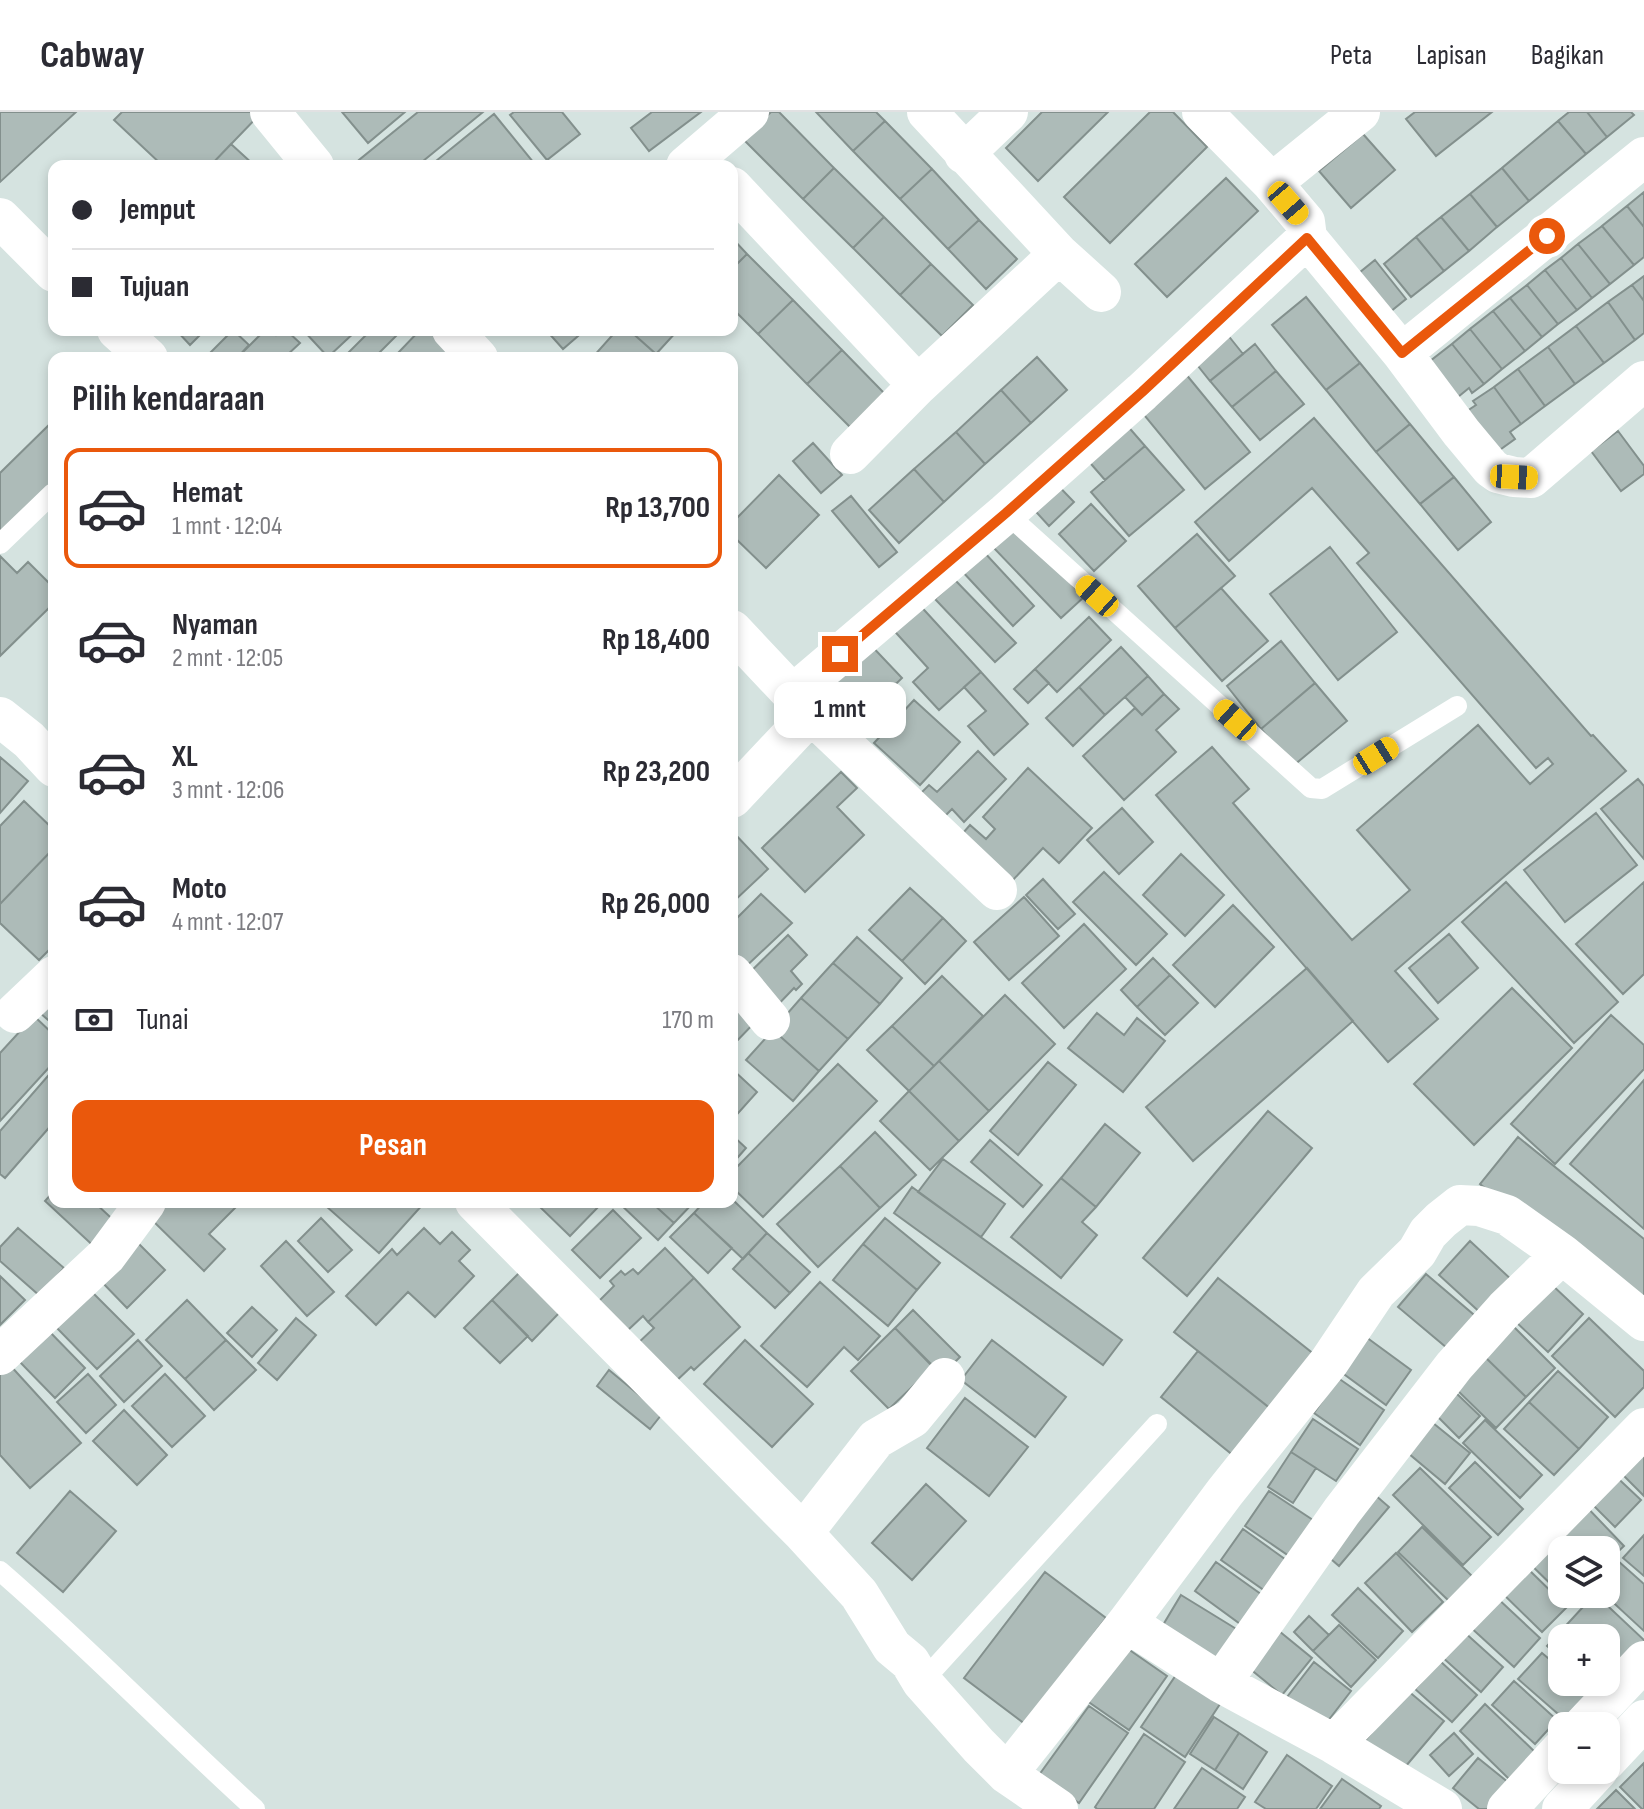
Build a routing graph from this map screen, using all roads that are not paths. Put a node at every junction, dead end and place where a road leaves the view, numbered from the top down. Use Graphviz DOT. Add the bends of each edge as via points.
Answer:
graph roads {
  1 [pos="270,112"];
  2 [pos="749,112"];
  3 [pos="927,112"];
  4 [pos="1008,112"];
  5 [pos="1202,112"];
  6 [pos="1360,112"];
  7 [pos="964,154"];
  8 [pos="1644,157"];
  9 [pos="309,160"];
  10 [pos="702,160"];
  11 [pos="1272,183"];
  12 [pos="738,193"];
  13 [pos="0,218"];
  14 [pos="1307,238"];
  15 [pos="1059,254"];
  16 [pos="48,266"];
  17 [pos="1101,292"];
  18 [pos="124,336"];
  19 [pos="458,336"];
  20 [pos="141,352"];
  21 [pos="472,352"];
  22 [pos="1402,353"];
  23 [pos="1644,381"];
  24 [pos="918,385"];
  25 [pos="850,454"];
  26 [pos="48,498"];
  27 [pos="1006,513"];
  28 [pos="0,544"];
  29 [pos="738,636"];
  30 [pos="802,704"];
  31 [pos="1457,706"];
  32 [pos="0,717"];
  33 [pos="48,761"];
  34 [pos="738,790"];
  35 [pos="997,890"];
  36 [pos="738,981"];
  37 [pos="48,982"];
  38 [pos="15,1013"];
  39 [pos="770,1020"];
  40 [pos="142,1208"];
  41 [pos="481,1208"];
  42 [pos="1562,1254"];
  43 [pos="1644,1321"];
  44 [pos="0,1355"];
  45 [pos="945,1378"];
  46 [pos="1157,1424"];
  47 [pos="1644,1428"];
  48 [pos="803,1533"];
  49 [pos="0,1571"];
  50 [pos="1127,1623"];
  51 [pos="1644,1661"];
  52 [pos="922,1682"];
  53 [pos="1221,1683"];
  54 [pos="1596,1712"];
  55 [pos="1644,1720"];
  56 [pos="1334,1744"];
  57 [pos="1620,1746"];
  58 [pos="1548,1764"];
  59 [pos="1585,1784"];
  60 [pos="1027,1795"];
  61 [pos="255,1809"];
  62 [pos="1442,1809"];
  63 [pos="1507,1809"];
  64 [pos="1562,1809"];
  1 -- 9 [label="street"];
  2 -- 10 [label="street"];
  3 -- 7 [label="street"];
  4 -- 7 [label="street"];
  5 -- 11 [label="street"];
  6 -- 11 [label="street"];
  7 -- 15 [label="street"];
  8 -- 22 [label="street"];
  11 -- 14 [label="street" via="1305,222"];
  12 -- 24 [label="street"];
  13 -- 16 [label="street"];
  14 -- 22 [label="street"];
  14 -- 27 [label="street"];
  15 -- 17 [label="street"];
  15 -- 24 [label="street"];
  18 -- 20 [label="street"];
  19 -- 21 [label="street"];
  22 -- 23 [label="street" via="1491,468 1514,477 1531,478"];
  24 -- 25 [label="street"];
  26 -- 28 [label="lane"];
  27 -- 30 [label="street"];
  27 -- 31 [label="lane" via="1311,788 1322,789"];
  29 -- 30 [label="street"];
  30 -- 34 [label="street"];
  30 -- 35 [label="street"];
  32 -- 33 [label="street"];
  36 -- 39 [label="street"];
  37 -- 38 [label="street"];
  40 -- 44 [label="street" via="106,1256"];
  41 -- 48 [label="street"];
  42 -- 43 [label="street"];
  42 -- 50 [label="street" via="1507,1215 1479,1206 1460,1205 1441,1220 1376,1292 1329,1362"];
  42 -- 53 [label="street" via="1454,1366 1342,1511"];
  45 -- 48 [label="street" via="912,1418 876,1439"];
  46 -- 52 [label="lane"];
  47 -- 56 [label="street"];
  48 -- 52 [label="street" via="859,1594 892,1647"];
  49 -- 61 [label="lane"];
  50 -- 53 [label="street"];
  50 -- 60 [label="street"];
  51 -- 54 [label="street"];
  52 -- 60 [label="street"];
  53 -- 56 [label="street"];
  55 -- 57 [label="street"];
  56 -- 62 [label="street"];
  58 -- 63 [label="street"];
  59 -- 64 [label="street"];
}
